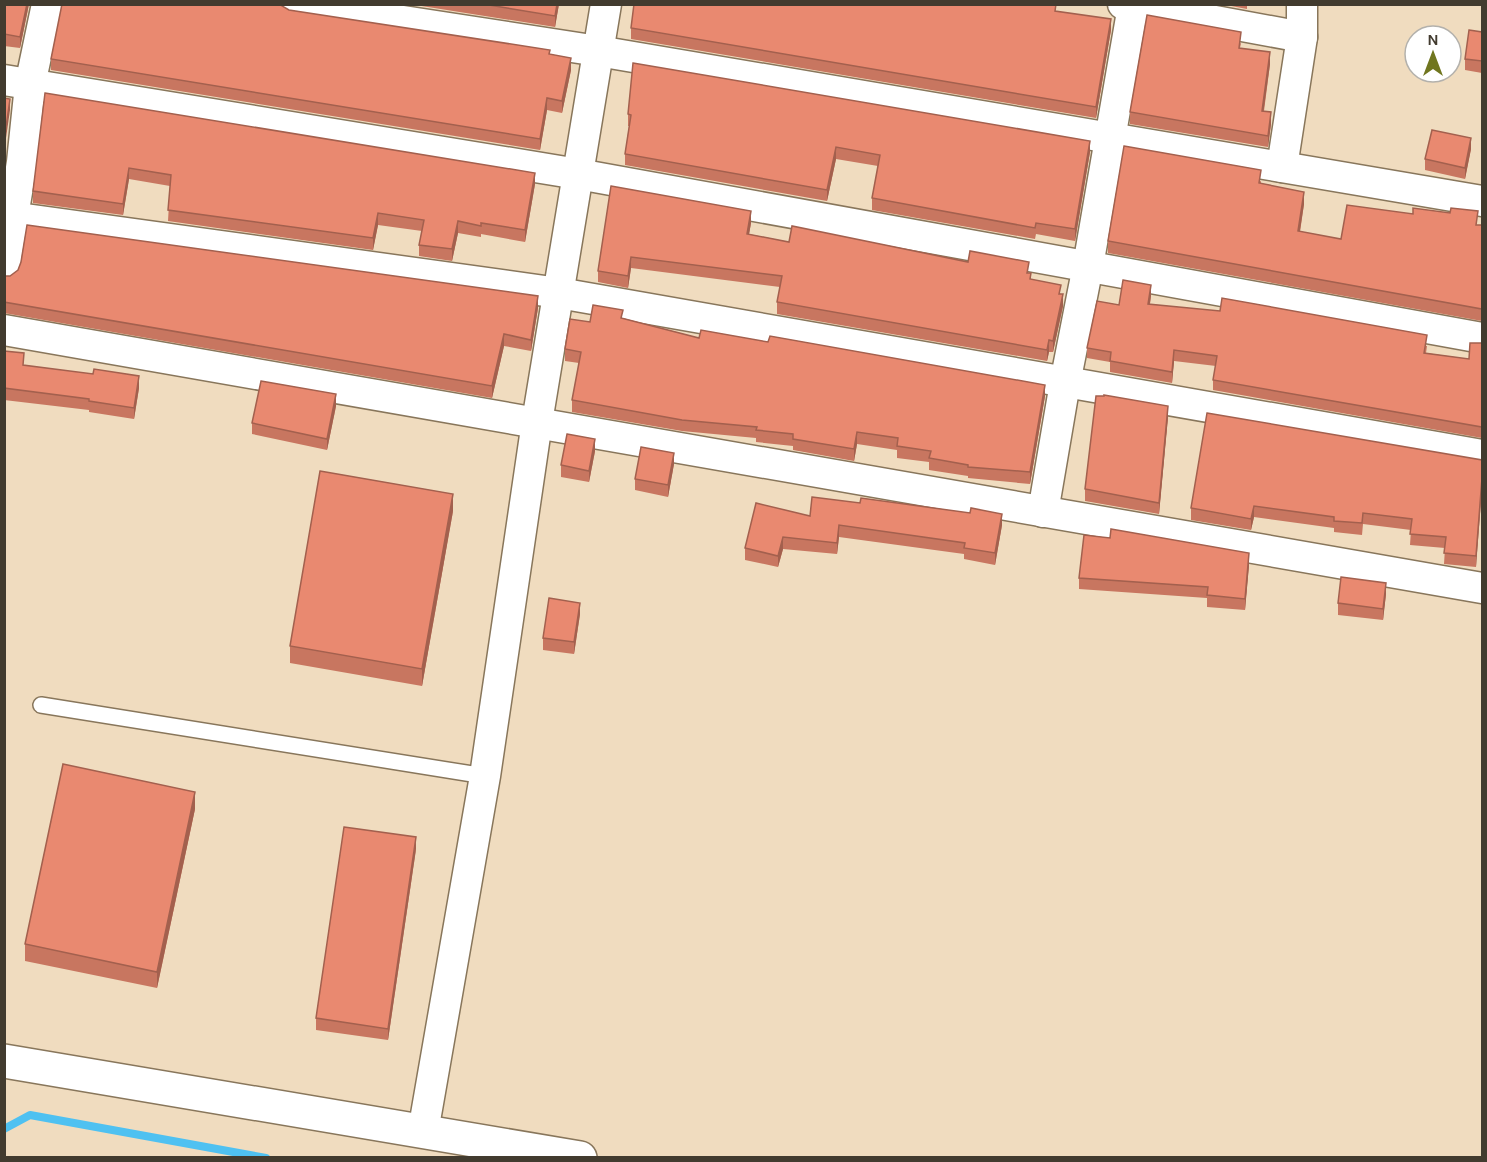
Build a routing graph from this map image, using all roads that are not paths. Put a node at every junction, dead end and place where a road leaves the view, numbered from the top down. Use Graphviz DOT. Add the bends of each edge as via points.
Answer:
graph roads {
  1 [pos="47,4"];
  2 [pos="292,4"];
  3 [pos="606,4"];
  4 [pos="1302,4"];
  5 [pos="1128,5"];
  6 [pos="1302,38"];
  7 [pos="598,51"];
  8 [pos="17,82"];
  9 [pos="1111,138"];
  10 [pos="1282,167"];
  11 [pos="578,174"];
  12 [pos="1482,201"];
  13 [pos="9,216"];
  14 [pos="1088,266"];
  15 [pos="4,271"];
  16 [pos="560,293"];
  17 [pos="4,330"];
  18 [pos="1482,338"];
  19 [pos="1065,383"];
  20 [pos="537,422"];
  21 [pos="1482,455"];
  22 [pos="1043,512"];
  23 [pos="1482,588"];
  24 [pos="41,705"];
  25 [pos="485,777"];
  26 [pos="4,1061"];
  27 [pos="423,1132"];
  28 [pos="580,1158"];
  1 -- 8 [label="street"];
  2 -- 7 [label="street"];
  3 -- 7 [label="street"];
  4 -- 6 [label="street"];
  5 -- 6 [label="street"];
  5 -- 9 [label="street"];
  6 -- 10 [label="street"];
  7 -- 9 [label="street"];
  7 -- 11 [label="street"];
  8 -- 11 [label="street"];
  8 -- 13 [label="street" via="22,162"];
  9 -- 10 [label="street"];
  9 -- 14 [label="street"];
  10 -- 12 [label="street"];
  11 -- 14 [label="street"];
  11 -- 16 [label="street"];
  13 -- 15 [label="street"];
  13 -- 16 [label="street"];
  14 -- 18 [label="street"];
  14 -- 19 [label="street"];
  16 -- 19 [label="street"];
  16 -- 20 [label="street"];
  17 -- 20 [label="street"];
  19 -- 21 [label="street"];
  19 -- 22 [label="street"];
  20 -- 22 [label="street"];
  20 -- 25 [label="street"];
  22 -- 23 [label="street"];
  24 -- 25 [label="lane"];
  25 -- 27 [label="street"];
  26 -- 27 [label="street"];
  27 -- 28 [label="street"];
}
